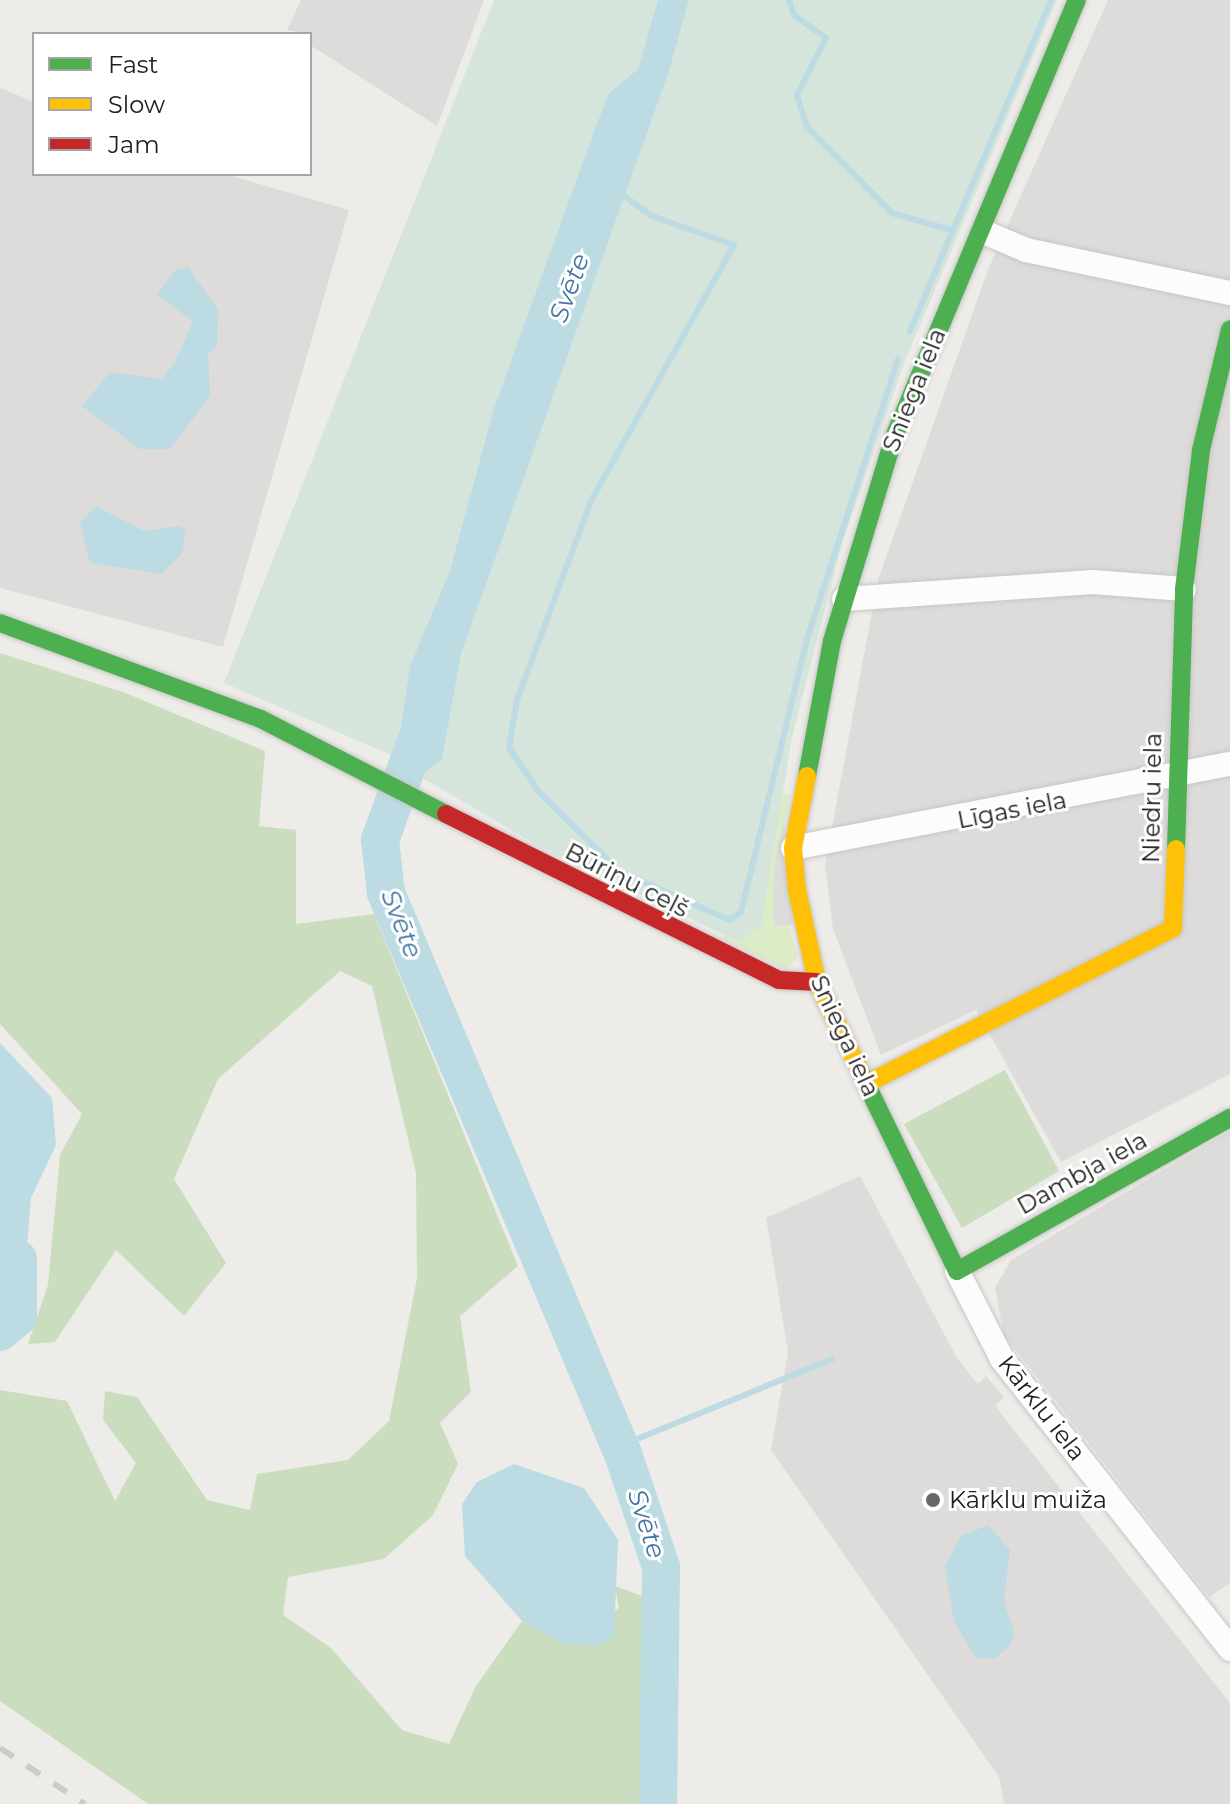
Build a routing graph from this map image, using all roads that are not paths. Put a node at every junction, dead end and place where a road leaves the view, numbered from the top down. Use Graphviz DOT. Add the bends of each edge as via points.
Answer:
graph roads {
  1 [pos="1077,0"];
  2 [pos="984,232"];
  3 [pos="1230,293"];
  4 [pos="1230,329"];
  5 [pos="1184,589"];
  6 [pos="844,599"];
  7 [pos="0,623"];
  8 [pos="1230,764"];
  9 [pos="1174,777"];
  10 [pos="793,848"];
  11 [pos="817,982"];
  12 [pos="866,1084"];
  13 [pos="1230,1118"];
  14 [pos="957,1271"];
  15 [pos="1230,1649"];
  1 -- 2 [label="street, Sniega iela"];
  2 -- 3 [label="street" via="1026,250"];
  2 -- 6 [label="street, Sniega iela" via="894,437"];
  4 -- 5 [label="street, Niedru iela" via="1201,450"];
  5 -- 6 [label="street" via="1093,582"];
  5 -- 9 [label="street, Niedru iela"];
  6 -- 10 [label="street, Sniega iela"];
  7 -- 11 [label="street, Būriņu ceļš" via="167,681 381,781 779,980"];
  8 -- 9 [label="street, Līgas iela"];
  9 -- 10 [label="street, Līgas iela"];
  9 -- 12 [label="street, Niedru iela" via="1173,928"];
  10 -- 11 [label="street, Sniega iela"];
  11 -- 12 [label="street, Sniega iela"];
  12 -- 14 [label="street, Sniega iela"];
  13 -- 14 [label="street, Dambja iela"];
  14 -- 15 [label="street, Kārklu iela" via="1002,1359"];
}
